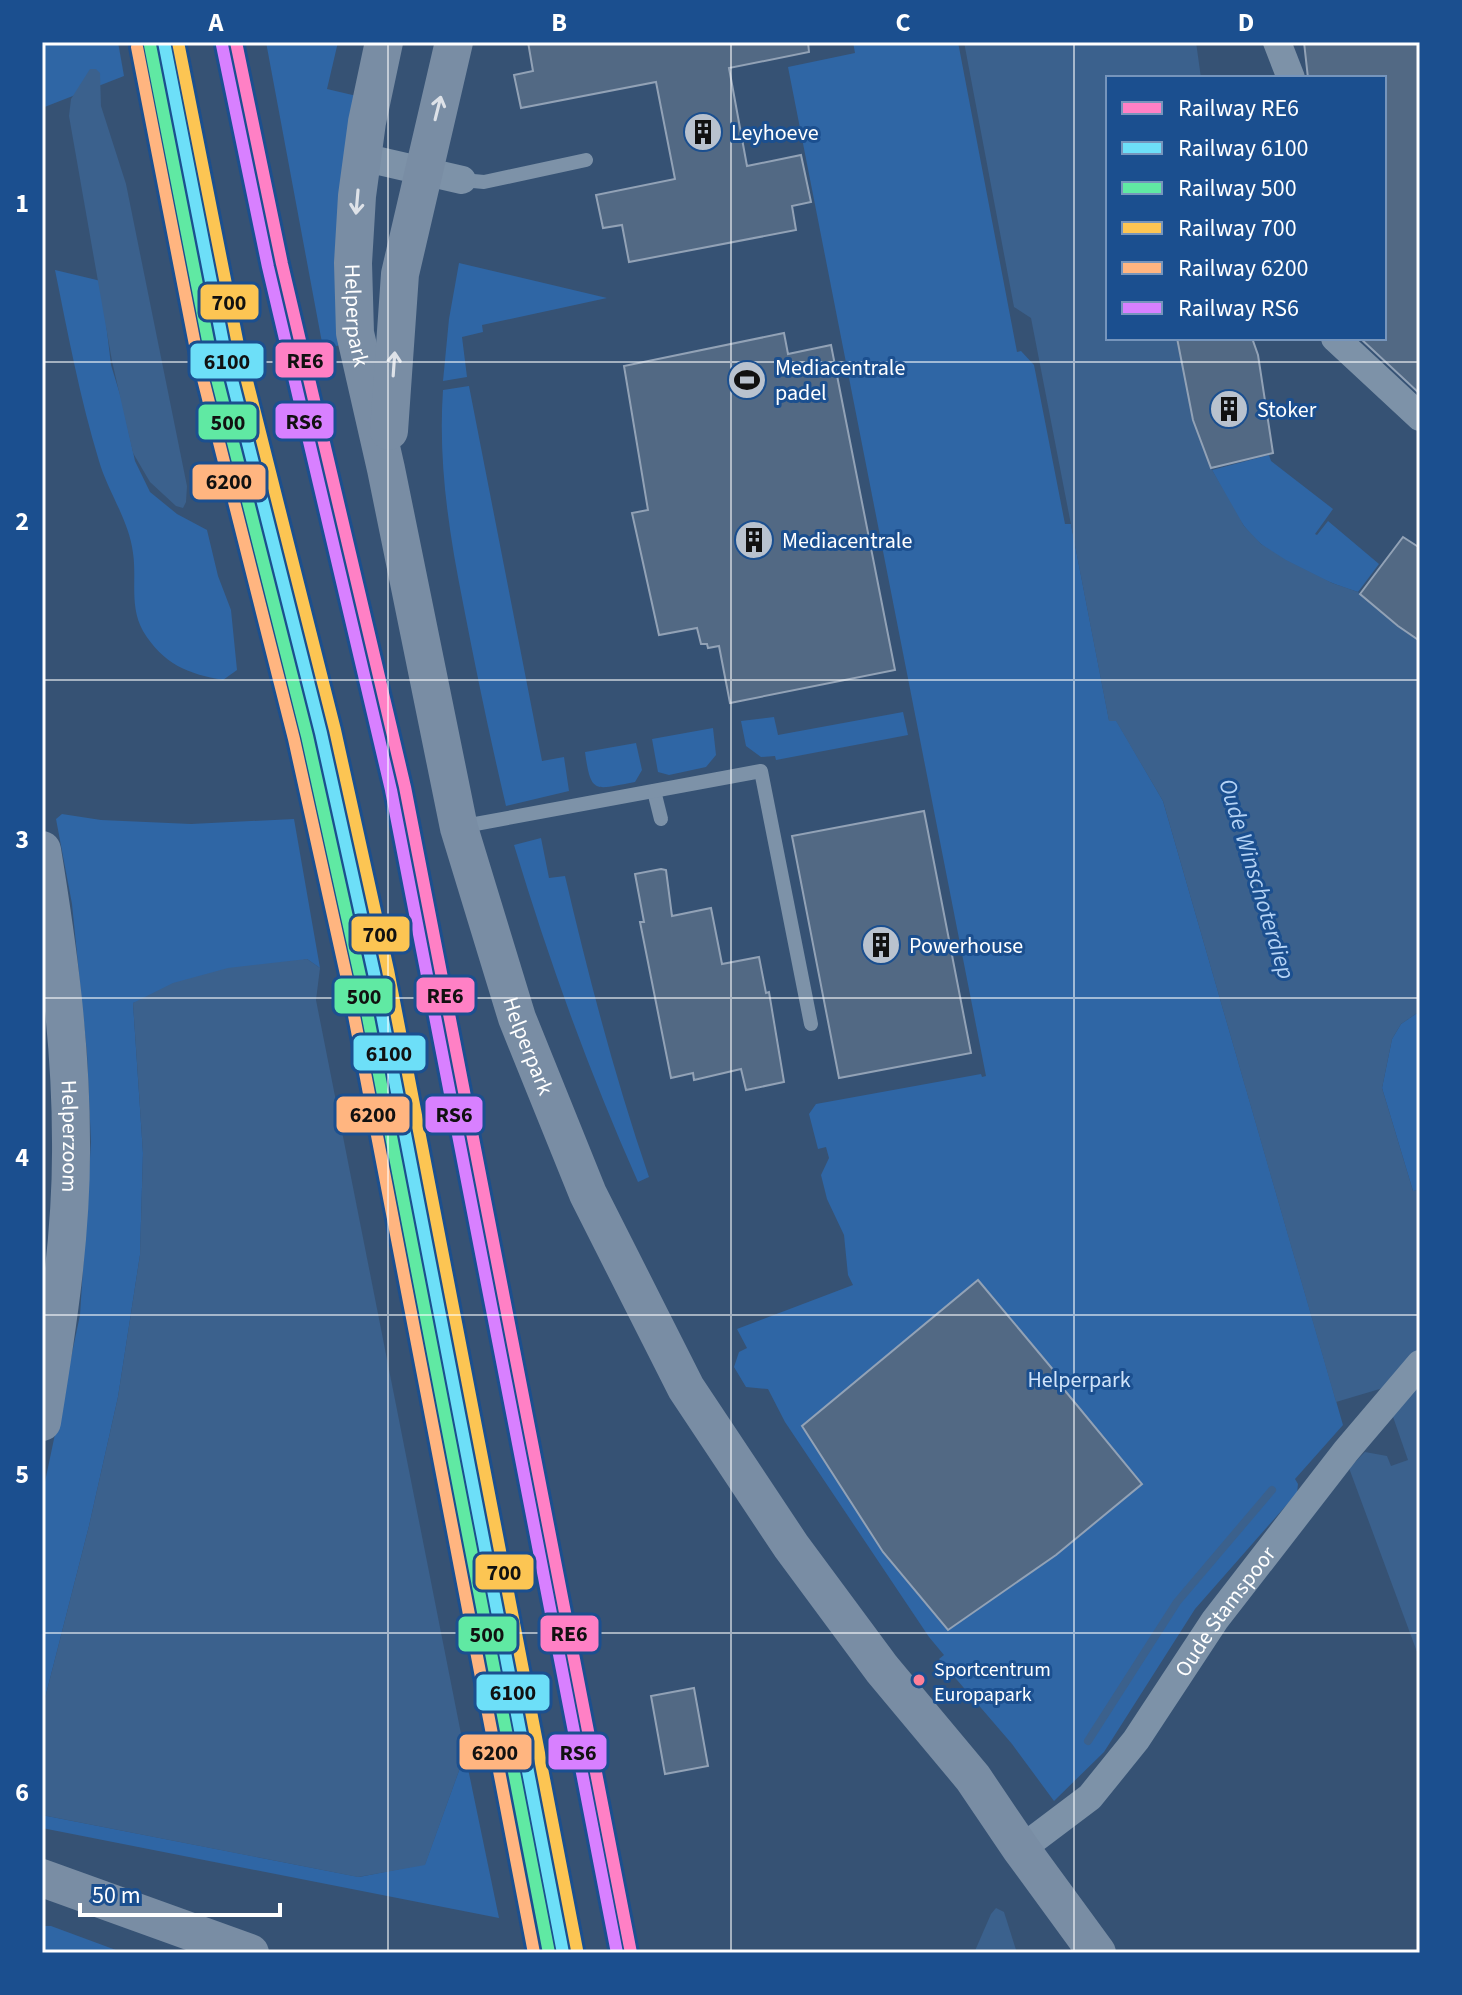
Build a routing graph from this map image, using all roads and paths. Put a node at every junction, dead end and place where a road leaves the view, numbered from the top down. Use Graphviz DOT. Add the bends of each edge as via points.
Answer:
graph roads {
  1 [pos="384,42"];
  2 [pos="454,42"];
  3 [pos="1277,42"];
  4 [pos="1290,42"];
  5 [pos="1291,76"];
  6 [pos="1292,76"];
  7 [pos="362,157"];
  8 [pos="586,160"];
  9 [pos="423,171"];
  10 [pos="462,180"];
  11 [pos="1337,340"];
  12 [pos="1420,417"];
  13 [pos="386,469"];
  14 [pos="654,791"];
  15 [pos="661,819"];
  16 [pos="459,828"];
  17 [pos="42,850"];
  18 [pos="811,1024"];
  19 [pos="1420,1364"];
  20 [pos="42,1422"];
  21 [pos="1021,1849"];
  22 [pos="42,1878"];
  23 [pos="42,1906"];
  24 [pos="210,1953"];
  25 [pos="250,1953"];
  26 [pos="1067,1953"];
  27 [pos="1097,1953"];
  1 -- 7 [label="main road, Helperpark"];
  9 -- 2 [label="main road, Helperpark, one-way"];
  3 -- 5 [label="street"];
  4 -- 6 [label="street"];
  7 -- 9 [label="street"];
  7 -- 13 [label="main road, Helperpark, one-way" via="353,263 355,333"];
  8 -- 10 [label="lane" via="484,182"];
  9 -- 10 [label="street"];
  13 -- 9 [label="main road, Helperpark, one-way" via="400,274"];
  11 -- 12 [label="street"];
  13 -- 16 [label="main road, Helperpark"];
  14 -- 15 [label="lane"];
  14 -- 16 [label="lane"];
  14 -- 18 [label="lane" via="761,771"];
  16 -- 21 [label="main road, Helperpark" via="517,1018 582,1179 686,1388 791,1546 882,1669 973,1778"];
  17 -- 20 [label="main road, Helperzoom" via="64,1005 71,1144 60,1310"];
  19 -- 21 [label="street, Oude Stamspoor" via="1215,1620 1109,1774 1090,1797"];
  21 -- 26 [label="main road"];
  21 -- 27 [label="main road"];
  22 -- 25 [label="main road"];
  23 -- 24 [label="main road" via="91,1912"];
}
